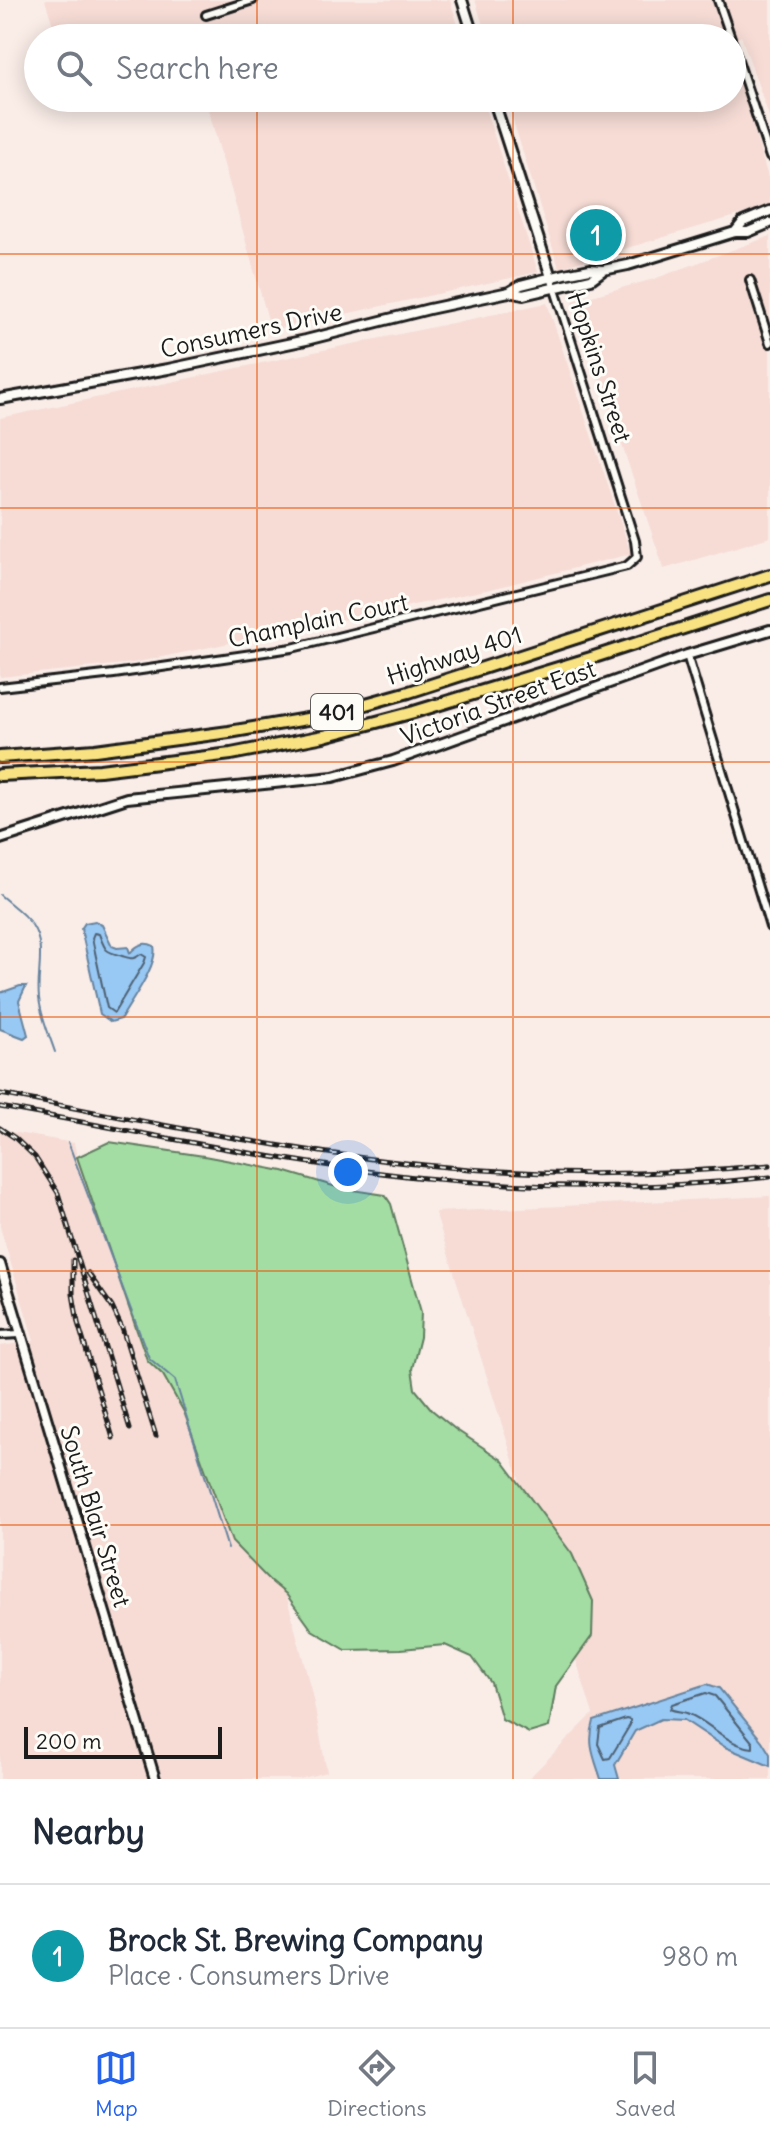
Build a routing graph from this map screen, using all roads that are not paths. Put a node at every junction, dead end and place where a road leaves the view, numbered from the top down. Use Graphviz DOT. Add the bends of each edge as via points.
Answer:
graph roads {
  1 [pos="253,0"];
  2 [pos="462,0"];
  3 [pos="718,0"];
  4 [pos="206,15"];
  5 [pos="470,24"];
  6 [pos="726,24"];
  7 [pos="746,85"];
  8 [pos="498,112"];
  9 [pos="770,157"];
  10 [pos="770,211"];
  11 [pos="770,223"];
  12 [pos="735,232"];
  13 [pos="603,270"];
  14 [pos="551,277"];
  15 [pos="750,280"];
  16 [pos="554,288"];
  17 [pos="509,292"];
  18 [pos="770,343"];
  19 [pos="0,399"];
  20 [pos="637,557"];
  21 [pos="770,575"];
  22 [pos="770,600"];
  23 [pos="770,630"];
  24 [pos="687,655"];
  25 [pos="0,687"];
  26 [pos="0,757"];
  27 [pos="0,775"];
  28 [pos="0,839"];
  29 [pos="770,927"];
  30 [pos="0,1264"];
  31 [pos="20,1334"];
  32 [pos="0,1335"];
  33 [pos="155,1779"];
  1 -- 4 [label="street"];
  2 -- 5 [label="main road"];
  3 -- 6 [label="street"];
  7 -- 9 [label="street"];
  8 -- 14 [label="main road, Hopkins Street"];
  10 -- 12 [label="main road, Consumers Drive" via="743,222"];
  11 -- 12 [label="main road, Consumers Drive"];
  12 -- 13 [label="main road, Consumers Drive"];
  13 -- 14 [label="main road, Consumers Drive"];
  13 -- 16 [label="main road, Consumers Drive" via="591,279"];
  14 -- 16 [label="street, Hopkins Street"];
  14 -- 17 [label="main road, Consumers Drive"];
  15 -- 18 [label="street"];
  16 -- 17 [label="main road, Consumers Drive" via="523,295"];
  16 -- 20 [label="street, Hopkins Street"];
  17 -- 19 [label="main road, Consumers Drive" via="306,340"];
  20 -- 25 [label="street, Champlain Court" via="627,566 292,648"];
  21 -- 26 [label="highway, Highway 401 / 401" via="319,717 95,750"];
  22 -- 27 [label="highway, Highway 401 / 401" via="324,736 100,770"];
  23 -- 24 [label="main road, Victoria Street East"];
  24 -- 28 [label="main road, Victoria Street East" via="393,761 333,777 127,798"];
  24 -- 29 [label="street"];
  30 -- 31 [label="main road, South Blair Street"];
  31 -- 32 [label="street"];
  31 -- 33 [label="main road, South Blair Street"];
}
